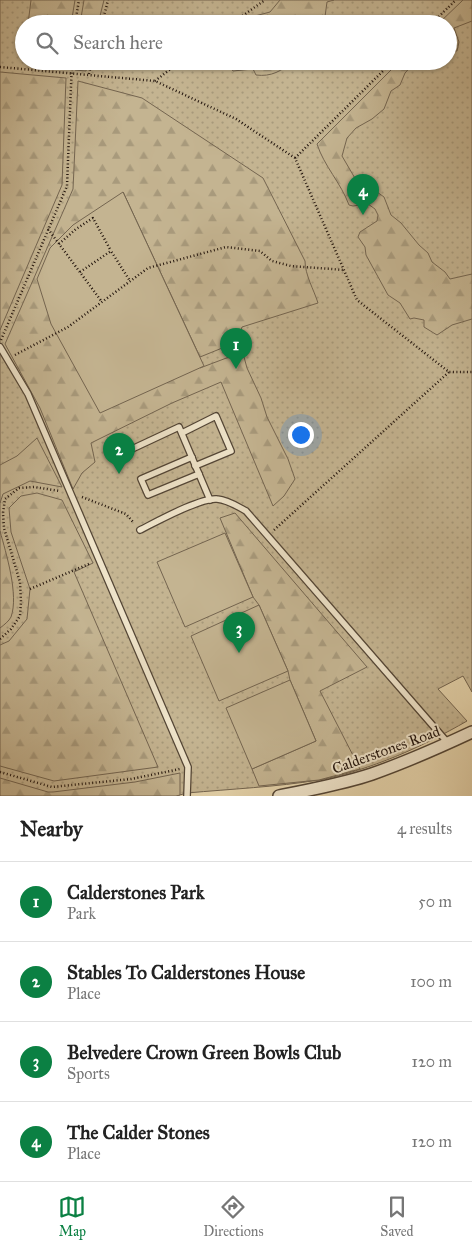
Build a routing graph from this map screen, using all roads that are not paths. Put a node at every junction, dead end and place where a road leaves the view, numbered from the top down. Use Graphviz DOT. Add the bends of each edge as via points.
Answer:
graph roads {
  1 [pos="0,347"];
  2 [pos="182,433"];
  3 [pos="132,449"];
  4 [pos="192,457"];
  5 [pos="195,466"];
  6 [pos="199,474"];
  7 [pos="210,500"];
  8 [pos="140,530"];
  9 [pos="472,732"];
  10 [pos="448,743"];
  11 [pos="187,796"];
  12 [pos="279,796"];
  1 -- 11 [label="lane" via="28,394 188,767"];
  2 -- 3 [label="lane" via="179,427"];
  2 -- 4 [label="lane"];
  2 -- 5 [label="lane" via="216,416 231,451"];
  4 -- 5 [label="lane"];
  4 -- 6 [label="lane" via="141,479 148,495"];
  5 -- 6 [label="lane"];
  6 -- 7 [label="lane"];
  7 -- 8 [label="lane"];
  7 -- 10 [label="lane" via="216,498 234,503 246,511"];
  9 -- 10 [label="street, Calderstones Road"];
  10 -- 12 [label="street, Calderstones Road" via="372,774"];
}
